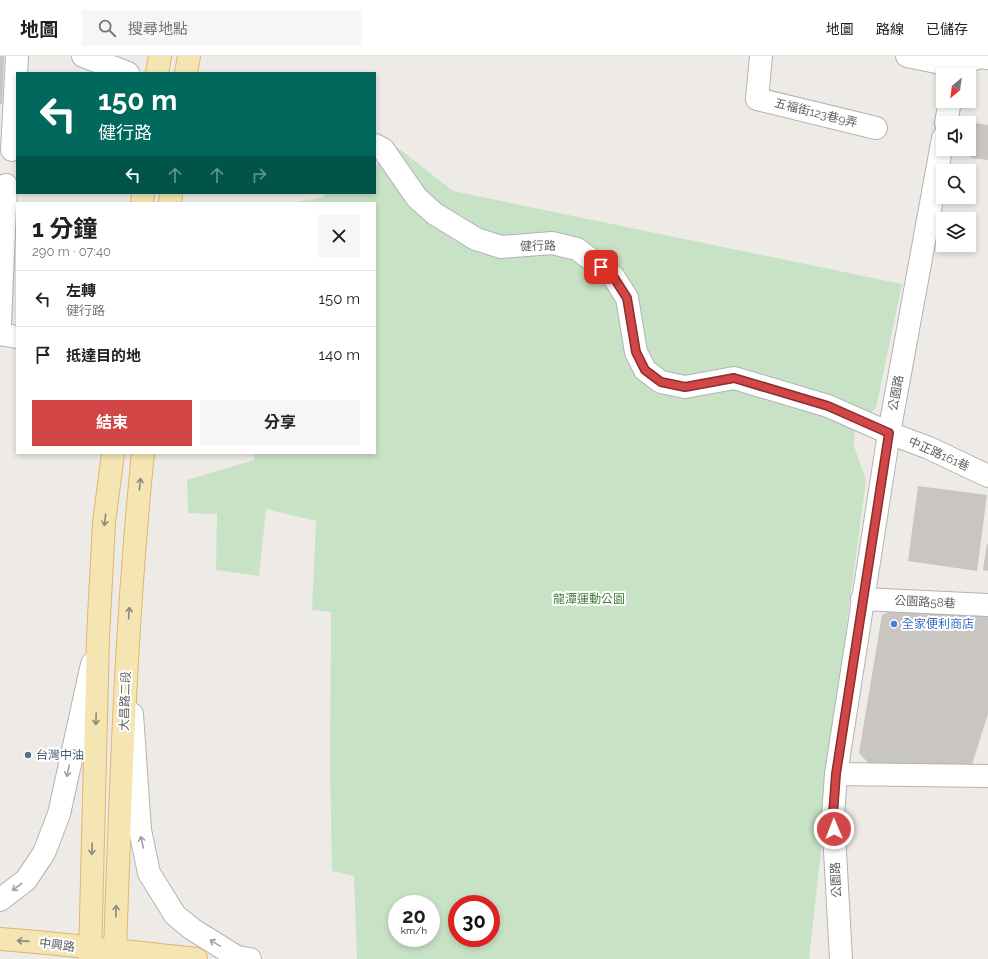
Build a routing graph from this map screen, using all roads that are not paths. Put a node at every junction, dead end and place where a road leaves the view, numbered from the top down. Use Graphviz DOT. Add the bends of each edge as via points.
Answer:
graph roads {
  1 [pos="17,56"];
  2 [pos="83,56"];
  3 [pos="160,56"];
  4 [pos="189,56"];
  5 [pos="761,56"];
  6 [pos="907,56"];
  7 [pos="988,58"];
  8 [pos="948,68"];
  9 [pos="959,68"];
  10 [pos="16,72"];
  11 [pos="125,72"];
  12 [pos="158,72"];
  13 [pos="186,72"];
  14 [pos="16,75"];
  15 [pos="876,128"];
  16 [pos="376,146"];
  17 [pos="12,150"];
  18 [pos="940,156"];
  19 [pos="6,186"];
  20 [pos="0,324"];
  21 [pos="0,334"];
  22 [pos="16,337"];
  23 [pos="889,433"];
  24 [pos="113,454"];
  25 [pos="143,454"];
  26 [pos="988,476"];
  27 [pos="862,599"];
  28 [pos="988,606"];
  29 [pos="98,637"];
  30 [pos="127,644"];
  31 [pos="836,774"];
  32 [pos="988,776"];
  33 [pos="0,900"];
  34 [pos="0,939"];
  35 [pos="90,954"];
  36 [pos="115,954"];
  37 [pos="196,959"];
  38 [pos="250,959"];
  39 [pos="841,959"];
  1 -- 10 [label="street"];
  2 -- 11 [label="street"];
  3 -- 12 [label="main road"];
  4 -- 13 [label="main road"];
  5 -- 15 [label="street, 五福街123巷9弄" via="757,98"];
  6 -- 8 [label="street"];
  7 -- 9 [label="street" via="979,57"];
  14 -- 17 [label="street"];
  16 -- 23 [label="street, 健行路" via="383,149 418,198 435,214 476,238 501,247 552,243 577,249 613,276 627,298 636,352 645,370 661,382 685,387 734,378 828,406"];
  18 -- 23 [label="street, 公園路"];
  19 -- 20 [label="street"];
  21 -- 22 [label="street"];
  23 -- 26 [label="street, 中正路161巷" via="929,448"];
  23 -- 27 [label="street, 公園路"];
  24 -- 29 [label="main road, one-way" via="104,523"];
  30 -- 25 [label="main road, 大昌路二段, one-way"];
  27 -- 28 [label="street, 公園路58巷"];
  27 -- 31 [label="street, 公園路"];
  29 -- 33 [label="street, one-way" via="59,814 44,853 26,880"];
  29 -- 35 [label="main road, one-way"];
  36 -- 30 [label="main road, 大昌路二段, one-way"];
  38 -- 30 [label="street, one-way" via="237,957 192,929 176,915 150,873 140,830"];
  31 -- 32 [label="street"];
  31 -- 39 [label="street, 公園路" via="833,814"];
  35 -- 34 [label="main road, 中興路, one-way" via="49,943"];
  35 -- 36 [label="main road, 中興路"];
  36 -- 37 [label="main road, 中興路"];
}
